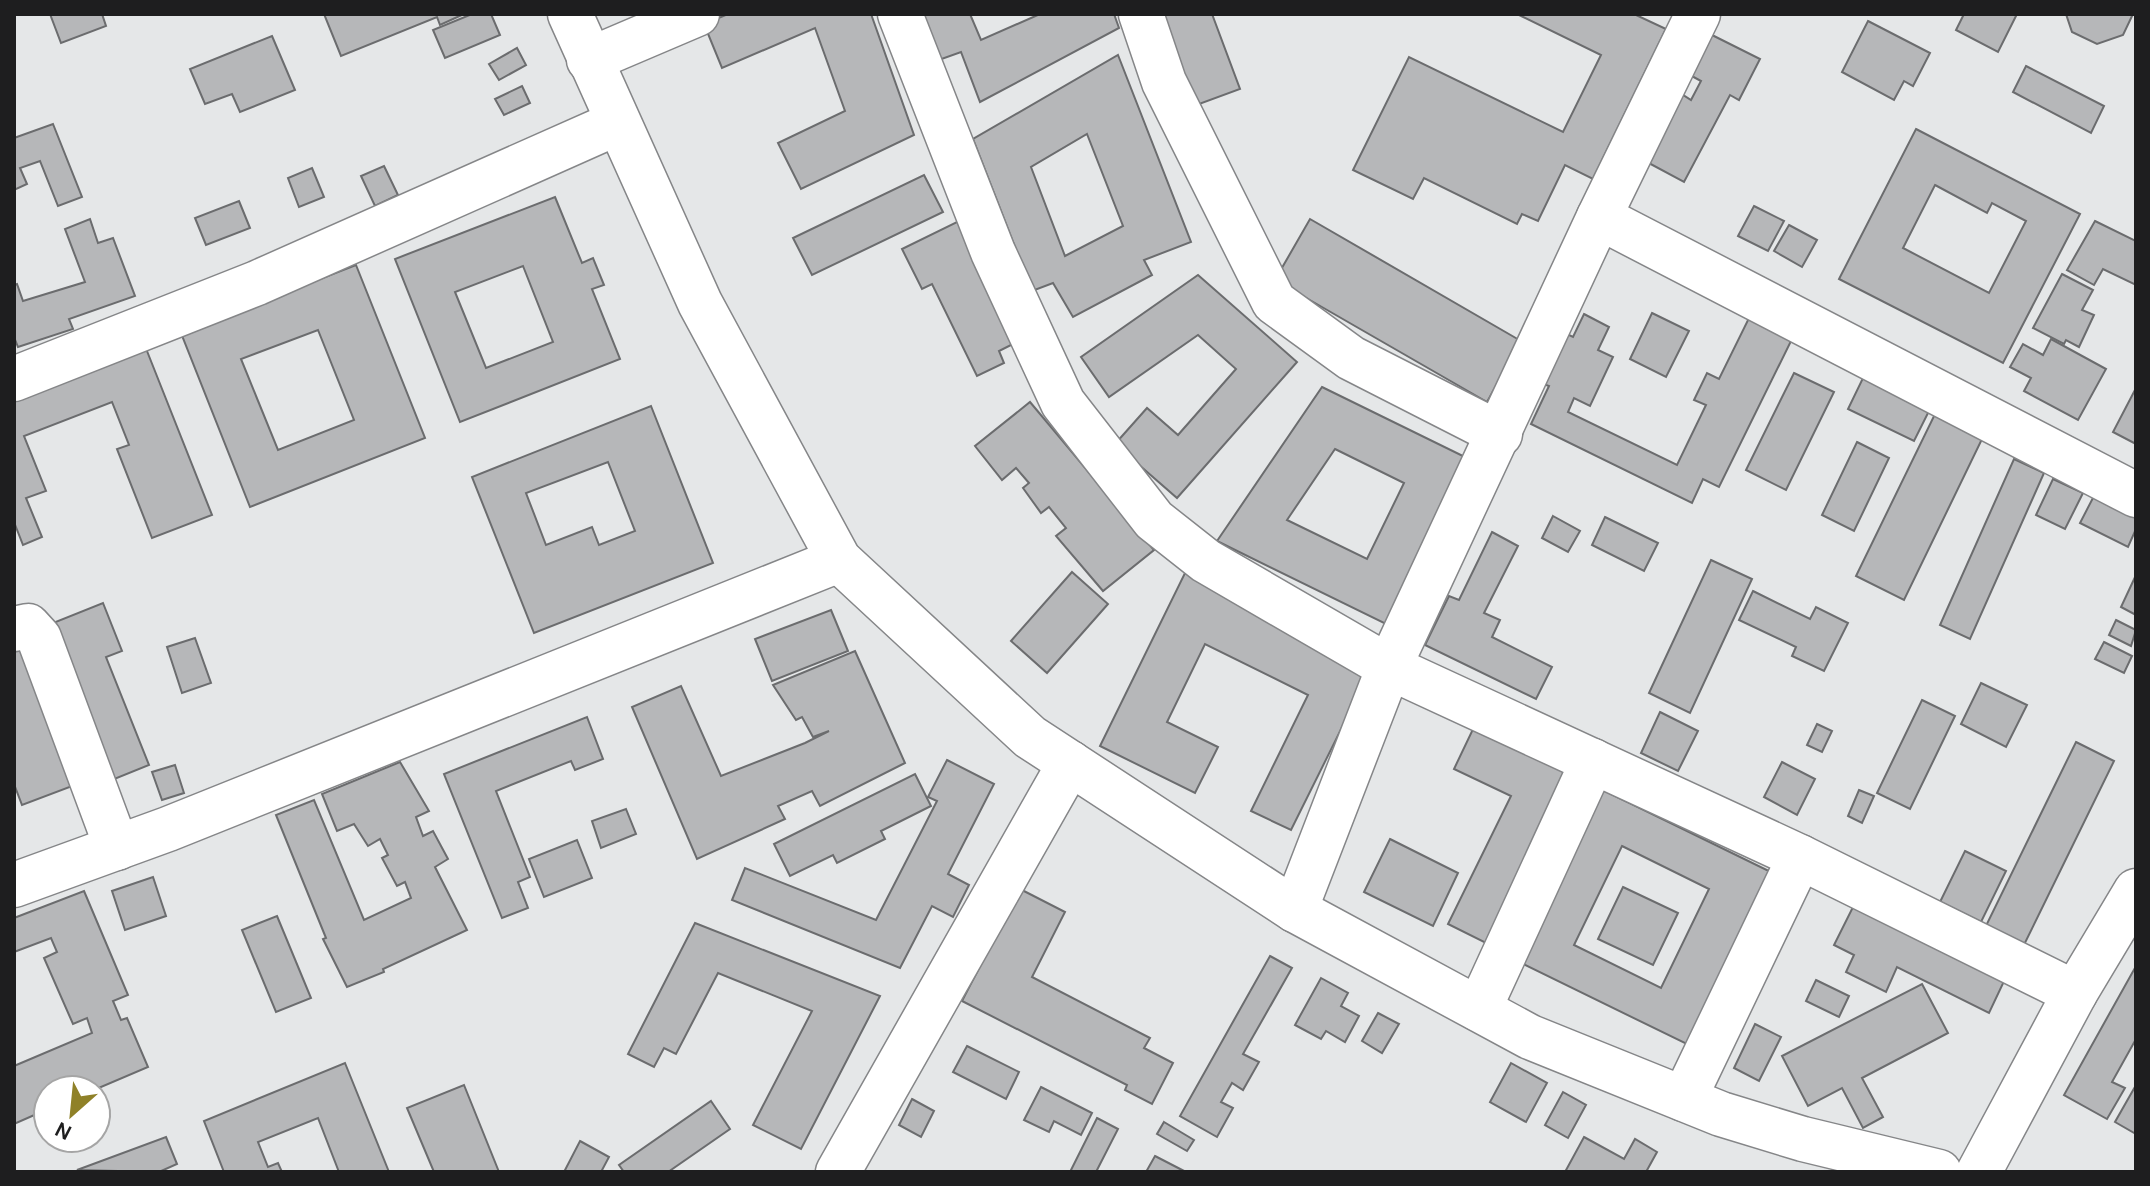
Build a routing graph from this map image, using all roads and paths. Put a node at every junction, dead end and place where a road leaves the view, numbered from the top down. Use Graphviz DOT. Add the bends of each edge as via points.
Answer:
graph roads {
  1 [pos="570,14"];
  2 [pos="697,14"];
  3 [pos="900,14"];
  4 [pos="1141,14"];
  5 [pos="1698,14"];
  6 [pos="589,60"];
  7 [pos="617,123"];
  8 [pos="1599,217"];
  9 [pos="14,379"];
  10 [pos="1500,434"];
  11 [pos="2136,495"];
  12 [pos="839,560"];
  13 [pos="14,629"];
  14 [pos="1389,667"];
  15 [pos="1593,761"];
  16 [pos="1070,763"];
  17 [pos="117,848"];
  18 [pos="1800,857"];
  19 [pos="14,885"];
  20 [pos="2136,891"];
  21 [pos="1295,910"];
  22 [pos="2075,993"];
  23 [pos="1479,1009"];
  24 [pos="1684,1099"];
  25 [pos="838,1172"];
  26 [pos="1939,1172"];
  27 [pos="1979,1172"];
  1 -- 6 [label="street"];
  2 -- 6 [label="street"];
  3 -- 14 [label="street" via="993,252 1063,403 1092,443 1154,520 1206,561"];
  4 -- 10 [label="street" via="1164,82 1274,302 1351,358"];
  5 -- 8 [label="street"];
  6 -- 7 [label="street"];
  7 -- 9 [label="street" via="257,283"];
  7 -- 12 [label="street" via="700,303"];
  8 -- 10 [label="street"];
  8 -- 11 [label="street"];
  10 -- 14 [label="street"];
  12 -- 16 [label="street" via="1030,737"];
  12 -- 17 [label="street"];
  13 -- 17 [label="street" via="28,626 39,638"];
  14 -- 15 [label="street"];
  14 -- 21 [label="street"];
  15 -- 18 [label="street"];
  15 -- 23 [label="street"];
  16 -- 21 [label="street"];
  16 -- 25 [label="street"];
  17 -- 19 [label="street"];
  18 -- 22 [label="street"];
  18 -- 24 [label="street"];
  20 -- 22 [label="street"];
  21 -- 23 [label="street"];
  22 -- 27 [label="street"];
  23 -- 24 [label="street" via="1530,1037"];
  24 -- 26 [label="street" via="1803,1139"];
}
